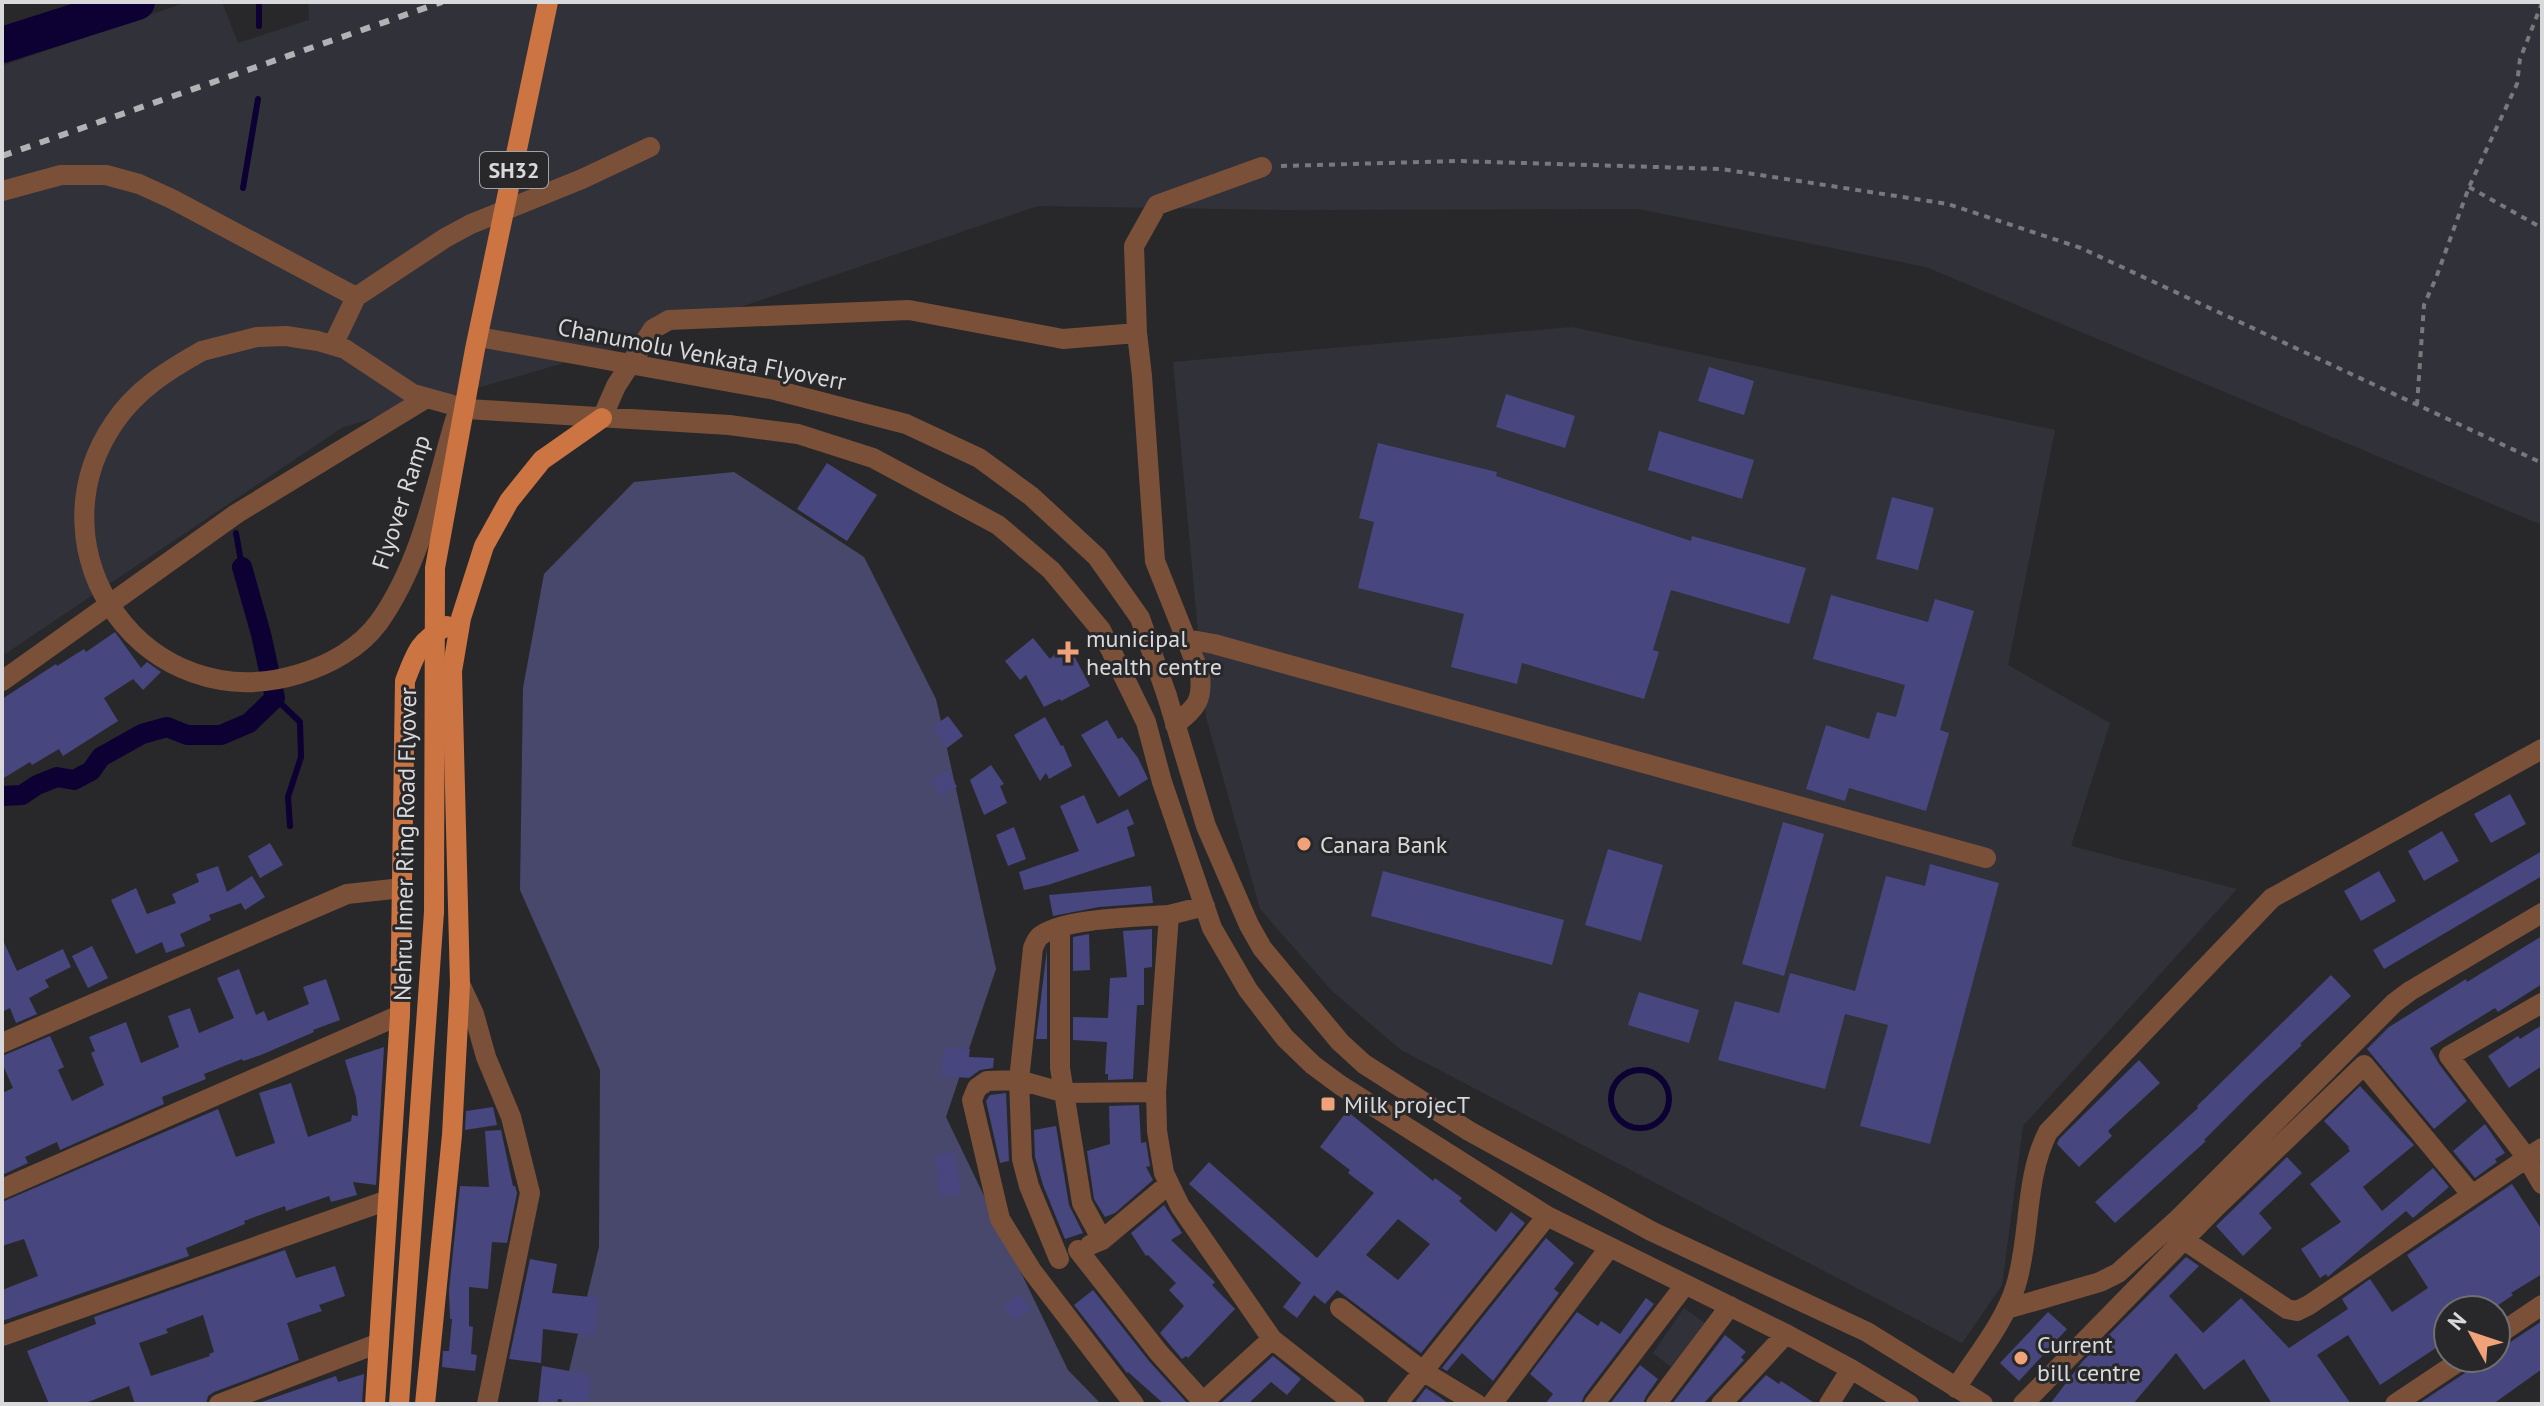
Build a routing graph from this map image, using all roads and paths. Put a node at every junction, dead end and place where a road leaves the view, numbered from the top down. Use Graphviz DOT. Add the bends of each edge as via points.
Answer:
graph roads {
  1 [pos="548,2"];
  2 [pos="2542,3"];
  3 [pos="650,147"];
  4 [pos="1262,167"];
  5 [pos="2469,187"];
  6 [pos="2,191"];
  7 [pos="2542,228"];
  8 [pos="356,297"];
  9 [pos="1137,333"];
  10 [pos="477,343"];
  11 [pos="333,345"];
  12 [pos="425,399"];
  13 [pos="2417,406"];
  14 [pos="602,418"];
  15 [pos="2542,463"];
  16 [pos="461,618"];
  17 [pos="1186,639"];
  18 [pos="2,681"];
  19 [pos="1175,725"];
  20 [pos="2542,749"];
  21 [pos="1986,858"];
  22 [pos="402,888"];
  23 [pos="1205,906"];
  24 [pos="2542,913"];
  25 [pos="1169,915"];
  26 [pos="1060,928"];
  27 [pos="460,984"];
  28 [pos="2542,1003"];
  29 [pos="400,1015"];
  30 [pos="2,1043"];
  31 [pos="1019,1080"];
  32 [pos="1156,1092"];
  33 [pos="1065,1093"];
  34 [pos="2534,1153"];
  35 [pos="1169,1184"];
  36 [pos="2542,1184"];
  37 [pos="2,1189"];
  38 [pos="2472,1195"];
  39 [pos="388,1200"];
  40 [pos="1547,1216"];
  41 [pos="1102,1240"];
  42 [pos="2184,1240"];
  43 [pos="1609,1248"];
  44 [pos="1078,1250"];
  45 [pos="1059,1259"];
  46 [pos="1032,1271"];
  47 [pos="1685,1285"];
  48 [pos="2542,1305"];
  49 [pos="1730,1306"];
  50 [pos="1340,1308"];
  51 [pos="2007,1309"];
  52 [pos="2512,1325"];
  53 [pos="1786,1334"];
  54 [pos="2,1336"];
  55 [pos="1272,1339"];
  56 [pos="379,1343"];
  57 [pos="1851,1369"];
  58 [pos="1424,1372"];
  59 [pos="2440,1374"];
  60 [pos="1956,1388"];
  61 [pos="1204,1403"];
  62 [pos="219,1404"];
  63 [pos="375,1404"];
  64 [pos="399,1404"];
  65 [pos="425,1404"];
  66 [pos="487,1404"];
  67 [pos="1134,1404"];
  68 [pos="1355,1404"];
  69 [pos="1397,1404"];
  70 [pos="1477,1404"];
  71 [pos="1492,1404"];
  72 [pos="1594,1404"];
  73 [pos="1656,1404"];
  74 [pos="1721,1404"];
  75 [pos="1829,1404"];
  76 [pos="1909,1404"];
  77 [pos="1983,1404"];
  78 [pos="2023,1404"];
  79 [pos="2395,1404"];
  1 -- 10 [label="main road, SH32, bridge"];
  2 -- 5 [label="path" via="2520,59 2517,84"];
  3 -- 8 [label="street" via="471,224"];
  4 -- 9 [label="street" via="1157,205 1134,246"];
  4 -- 13 [label="path" via="1457,161 1721,169 1948,204 2081,248"];
  5 -- 7 [label="path"];
  5 -- 13 [label="path" via="2424,305"];
  6 -- 8 [label="street" via="61,175 106,175 139,184"];
  8 -- 11 [label="street"];
  9 -- 14 [label="street" via="1063,339 909,310 669,320 653,329"];
  9 -- 17 [label="street" via="1155,561"];
  10 -- 11 [label="street, Flyover Ramp, bridge" via="407,577 377,625 350,650 289,678 256,683 204,677 167,660 131,634 103,595 86,537 88,483 98,453 133,399 202,351 257,337 286,336"];
  10 -- 19 [label="street, Chanumolu Venkata Flyoverr, bridge" via="775,390 906,424 979,458 1031,496 1097,557 1140,618"];
  10 -- 64 [label="main road, Nehru Inner Ring Road Flyover, bridge" via="435,568 434,912"];
  11 -- 12 [label="street, Flyover Ramp"];
  12 -- 14 [label="street, Flyover Ramp" via="467,409"];
  12 -- 18 [label="street" via="236,514"];
  13 -- 15 [label="path"];
  14 -- 16 [label="main road" via="542,460 509,501 484,546"];
  14 -- 23 [label="street, Flyover Ramp" via="798,434 873,458 998,525 1051,570 1101,630 1146,722"];
  16 -- 22 [label="main road" via="417,649 405,681"];
  16 -- 27 [label="main road" via="452,671"];
  17 -- 19 [label="street" via="1202,693 1194,709"];
  17 -- 21 [label="street"];
  19 -- 60 [label="street, Chanumolu Venkata Flyoverr" via="1206,826 1262,948 1364,1064 1469,1131 1625,1217 1867,1332"];
  20 -- 51 [label="street" via="2272,898 2207,965 2048,1132 2039,1149 2022,1263"];
  22 -- 29 [label="main road"];
  22 -- 30 [label="street" via="347,894"];
  23 -- 25 [label="street"];
  23 -- 40 [label="street, Flyover Ramp" via="1248,990 1313,1065"];
  24 -- 51 [label="street" via="2394,1003 2118,1273"];
  25 -- 26 [label="street" via="1108,918"];
  25 -- 32 [label="street"];
  26 -- 31 [label="street" via="1038,938 1033,948"];
  26 -- 33 [label="street" via="1060,1068"];
  27 -- 65 [label="main road" via="452,1135"];
  27 -- 66 [label="street" via="511,1117 530,1193"];
  28 -- 34 [label="street" via="2449,1056"];
  29 -- 37 [label="street"];
  29 -- 39 [label="main road"];
  31 -- 33 [label="street"];
  31 -- 45 [label="street" via="1022,1159"];
  31 -- 46 [label="street" via="987,1081 972,1100 1000,1219"];
  32 -- 33 [label="street"];
  32 -- 35 [label="street" via="1157,1131"];
  33 -- 41 [label="street" via="1082,1203"];
  34 -- 36 [label="street"];
  34 -- 38 [label="street"];
  35 -- 41 [label="street"];
  35 -- 55 [label="street"];
  38 -- 42 [label="street" via="2297,1311"];
  38 -- 42 [label="street" via="2364,1065"];
  39 -- 54 [label="street"];
  39 -- 56 [label="main road"];
  40 -- 43 [label="street, Flyover Ramp"];
  40 -- 58 [label="street"];
  41 -- 44 [label="street"];
  42 -- 78 [label="street"];
  43 -- 47 [label="street, Flyover Ramp"];
  43 -- 71 [label="street"];
  44 -- 45 [label="street"];
  44 -- 61 [label="street"];
  45 -- 46 [label="street"];
  46 -- 67 [label="street"];
  47 -- 49 [label="street, Flyover Ramp"];
  47 -- 72 [label="street"];
  48 -- 52 [label="street"];
  49 -- 53 [label="street, Flyover Ramp"];
  49 -- 73 [label="street"];
  50 -- 58 [label="street"];
  51 -- 60 [label="street"];
  53 -- 57 [label="street, Flyover Ramp"];
  53 -- 74 [label="street"];
  55 -- 61 [label="street"];
  55 -- 68 [label="street"];
  56 -- 62 [label="street"];
  56 -- 63 [label="main road"];
  57 -- 75 [label="street"];
  57 -- 76 [label="street, Flyover Ramp"];
  58 -- 69 [label="street"];
  58 -- 70 [label="street"];
  59 -- 79 [label="street"];
  60 -- 77 [label="street, Chanumolu Venkata Flyoverr"];
}
